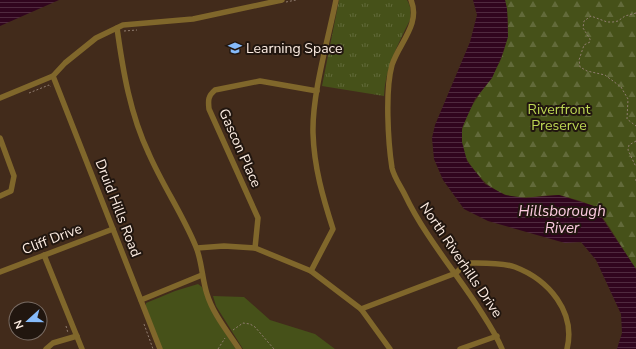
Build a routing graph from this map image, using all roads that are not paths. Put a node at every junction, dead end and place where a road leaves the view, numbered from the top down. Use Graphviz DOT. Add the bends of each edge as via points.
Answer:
graph roads {
  1 [pos="282,0"];
  2 [pos="336,0"];
  3 [pos="411,0"];
  4 [pos="117,28"];
  5 [pos="53,76"];
  6 [pos="317,91"];
  7 [pos="0,98"];
  8 [pos="0,138"];
  9 [pos="0,196"];
  10 [pos="113,229"];
  11 [pos="197,248"];
  12 [pos="254,248"];
  13 [pos="44,255"];
  14 [pos="311,271"];
  15 [pos="0,272"];
  16 [pos="456,273"];
  17 [pos="202,275"];
  18 [pos="141,300"];
  19 [pos="361,309"];
  20 [pos="76,336"];
  21 [pos="497,336"];
  22 [pos="46,349"];
  23 [pos="82,349"];
  24 [pos="160,349"];
  25 [pos="239,349"];
  26 [pos="390,349"];
  27 [pos="460,349"];
  28 [pos="502,349"];
  29 [pos="568,349"];
  1 -- 4 [label="street" via="193,19 129,23"];
  2 -- 6 [label="street"];
  3 -- 16 [label="street, North Riverhills Drive" via="414,7 410,29 392,65 388,130 393,170 416,218"];
  4 -- 5 [label="street" via="96,38"];
  4 -- 11 [label="street" via="124,77 138,126 152,160"];
  5 -- 7 [label="street"];
  5 -- 10 [label="street, Druid Hills Road"];
  6 -- 12 [label="street, Gascon Place" via="260,81 215,90 210,95 210,109 258,218"];
  6 -- 14 [label="street" via="313,133 319,186 333,229"];
  8 -- 9 [label="street" via="14,176 11,191"];
  10 -- 13 [label="street, Cliff Drive"];
  10 -- 18 [label="street, Druid Hills Road"];
  11 -- 12 [label="street"];
  11 -- 17 [label="street"];
  12 -- 14 [label="street"];
  13 -- 15 [label="street, Cliff Drive"];
  13 -- 20 [label="street"];
  14 -- 19 [label="street"];
  16 -- 19 [label="street"];
  16 -- 21 [label="street, North Riverhills Drive"];
  16 -- 29 [label="street" via="466,263 482,263 514,267 536,278 554,293 565,313"];
  17 -- 18 [label="street"];
  17 -- 25 [label="street" via="214,310"];
  18 -- 24 [label="street, Druid Hills Road"];
  19 -- 26 [label="street"];
  20 -- 22 [label="street"];
  20 -- 23 [label="street"];
  21 -- 27 [label="street"];
  21 -- 28 [label="street, North Riverhills Drive"];
}
